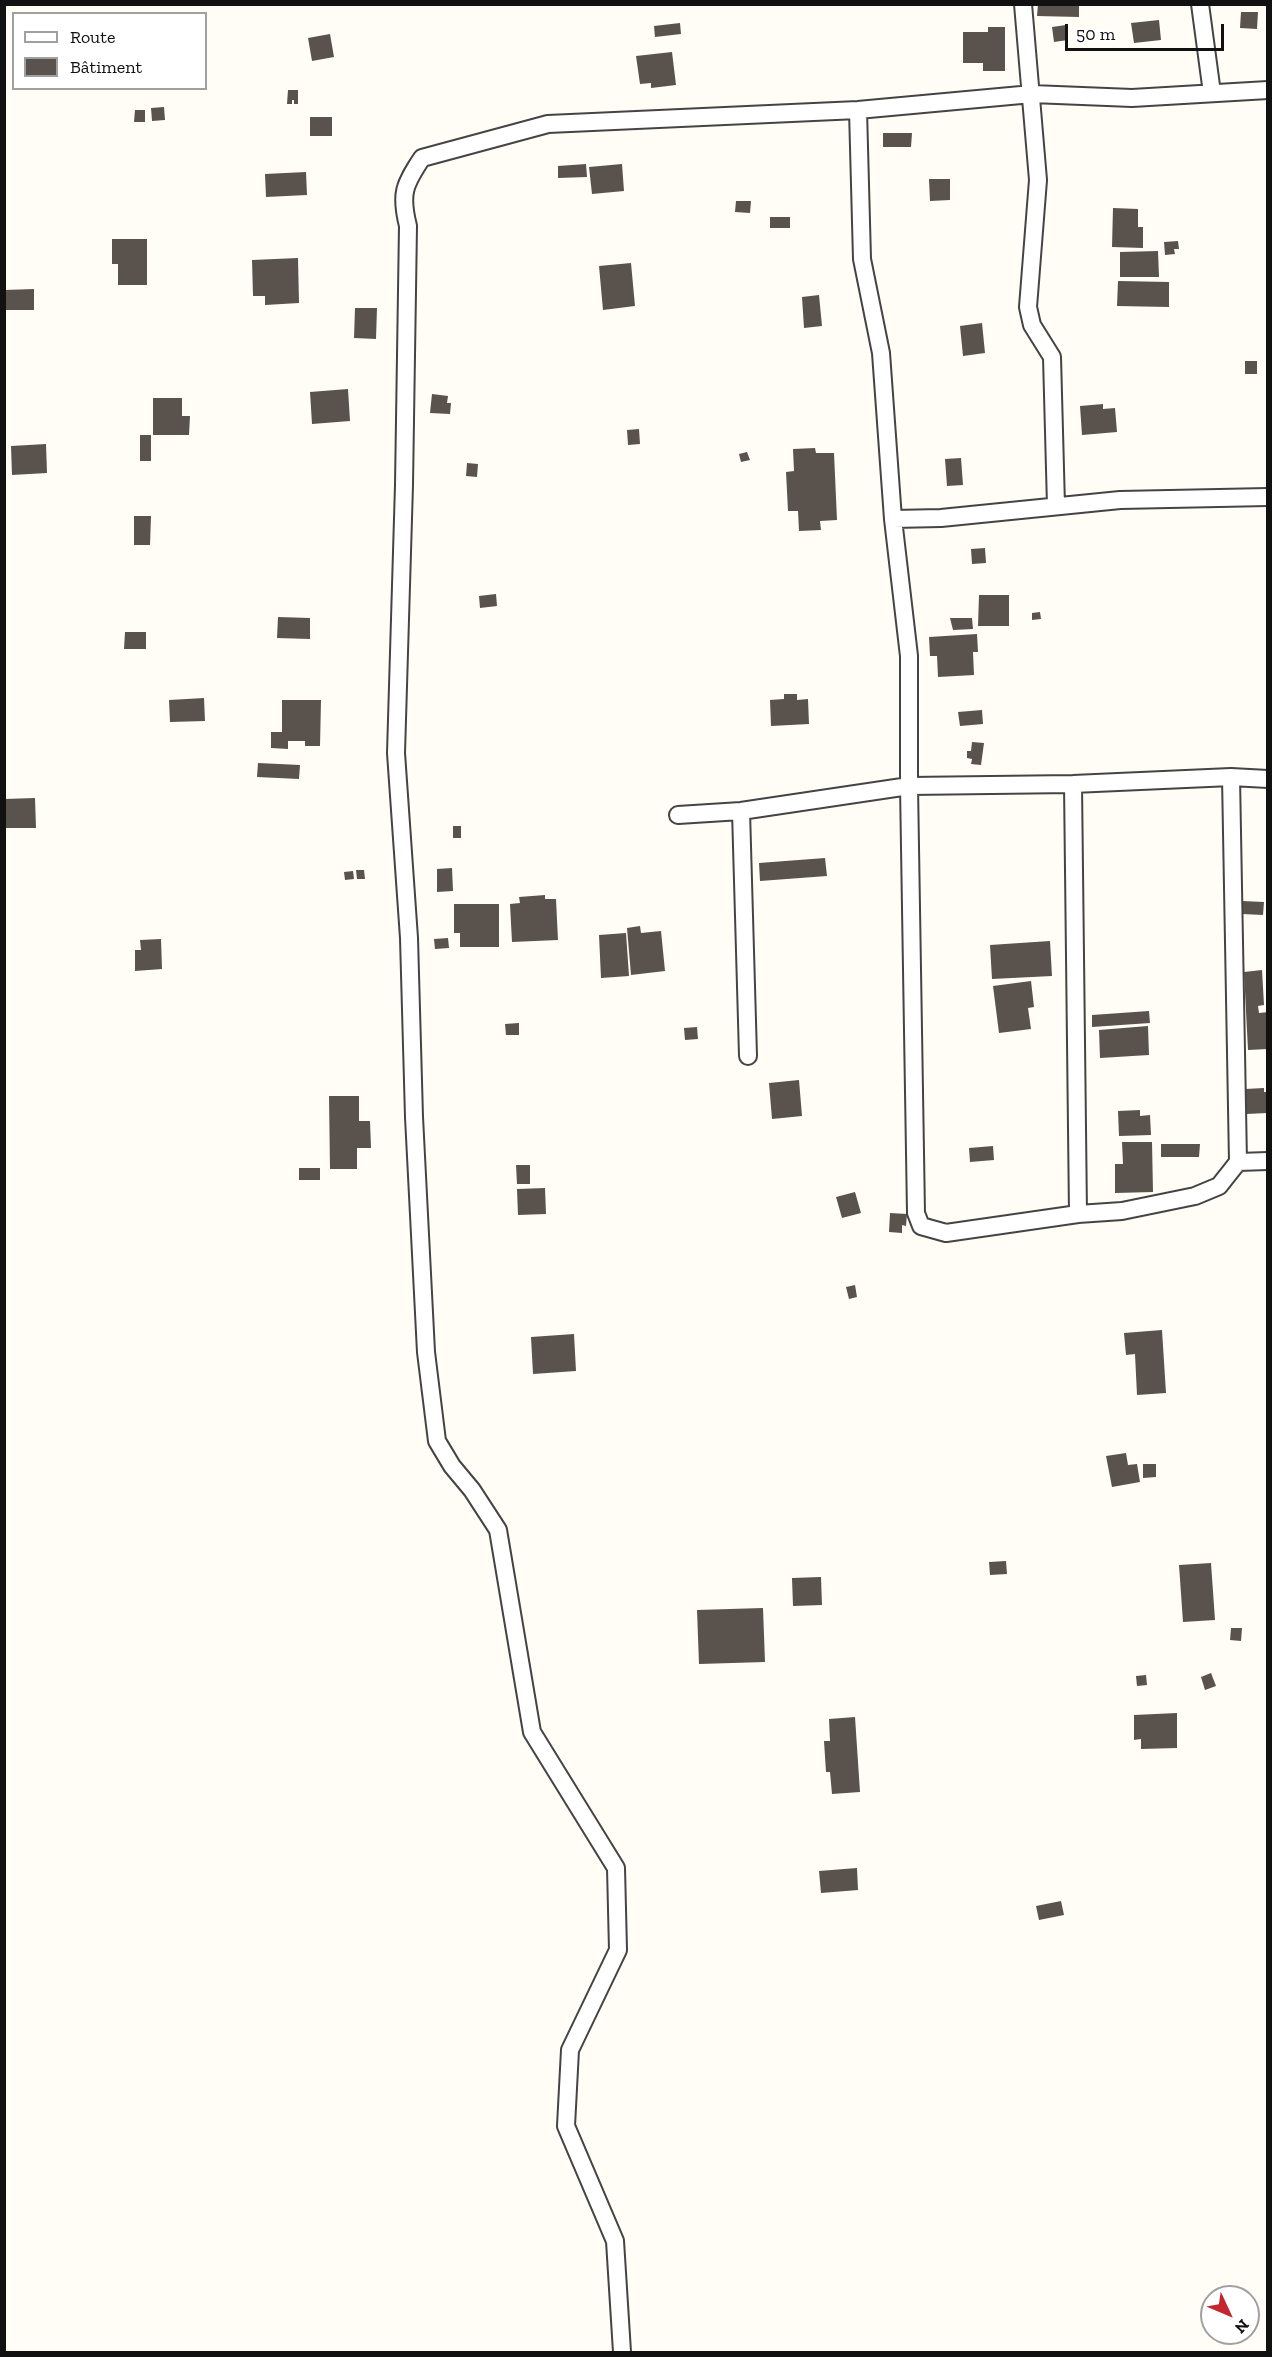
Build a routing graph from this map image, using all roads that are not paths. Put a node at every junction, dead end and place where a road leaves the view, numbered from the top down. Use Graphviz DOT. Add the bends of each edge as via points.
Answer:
graph roads {
  1 [pos="1023,4"];
  2 [pos="1200,4"];
  3 [pos="1268,90"];
  4 [pos="1212,93"];
  5 [pos="1032,94"];
  6 [pos="858,110"];
  7 [pos="1268,497"];
  8 [pos="1056,506"];
  9 [pos="893,519"];
  10 [pos="1231,777"];
  11 [pos="1268,779"];
  12 [pos="1073,784"];
  13 [pos="909,786"];
  14 [pos="741,811"];
  15 [pos="678,815"];
  16 [pos="748,1056"];
  17 [pos="1268,1161"];
  18 [pos="1238,1162"];
  19 [pos="1078,1214"];
  20 [pos="622,2352"];
  1 -- 5 [label="street"];
  2 -- 4 [label="street"];
  3 -- 4 [label="street"];
  4 -- 5 [label="street" via="1131,98"];
  5 -- 6 [label="street"];
  5 -- 8 [label="street" via="1038,180 1028,307 1032,325 1052,357"];
  6 -- 9 [label="street" via="862,259 881,353"];
  6 -- 20 [label="street" via="548,124 422,158 406,181 403,207 408,226 405,484 396,753 409,938 426,1352 437,1440 498,1530 532,1732 616,1868 618,1950 570,2050 566,2127 615,2241"];
  7 -- 8 [label="street" via="1120,500"];
  8 -- 9 [label="street"];
  9 -- 13 [label="street" via="909,656"];
  10 -- 11 [label="street"];
  10 -- 12 [label="street"];
  10 -- 18 [label="street"];
  12 -- 13 [label="street"];
  12 -- 19 [label="street"];
  13 -- 14 [label="street"];
  13 -- 19 [label="street" via="915,1213 921,1226 946,1233"];
  14 -- 15 [label="street"];
  14 -- 16 [label="street"];
  17 -- 18 [label="street"];
  18 -- 19 [label="street" via="1219,1186 1195,1196 1122,1211"];
}
